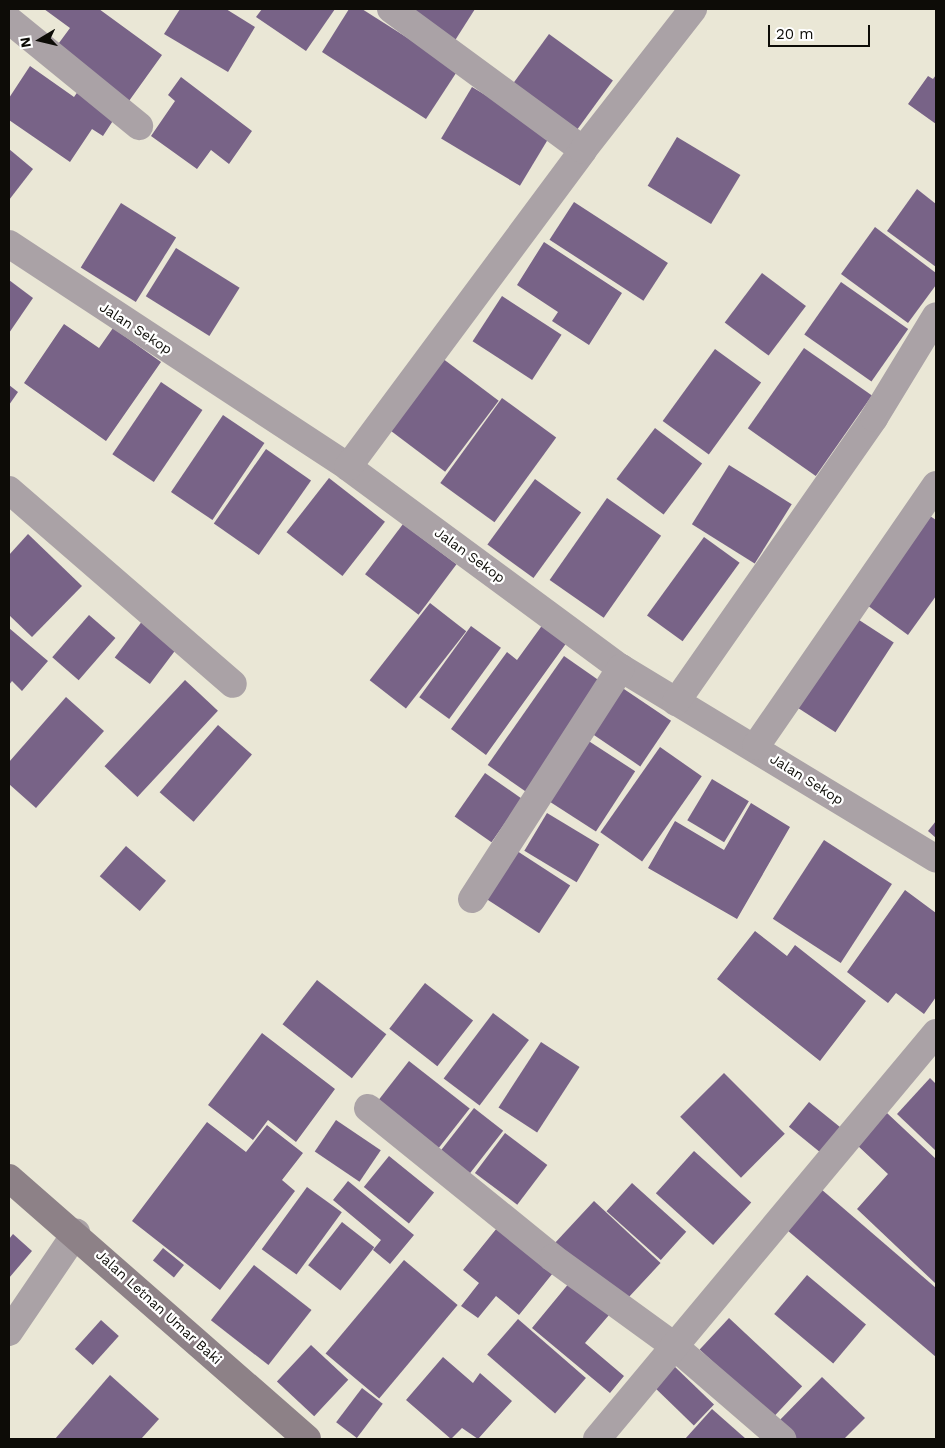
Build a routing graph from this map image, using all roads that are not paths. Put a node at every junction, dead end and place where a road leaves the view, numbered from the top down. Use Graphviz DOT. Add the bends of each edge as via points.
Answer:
graph roads {
  1 [pos="391,9"];
  2 [pos="693,9"];
  3 [pos="9,20"];
  4 [pos="139,126"];
  5 [pos="583,150"];
  6 [pos="9,244"];
  7 [pos="936,316"];
  8 [pos="348,467"];
  9 [pos="936,485"];
  10 [pos="9,490"];
  11 [pos="622,668"];
  12 [pos="233,684"];
  13 [pos="676,702"];
  14 [pos="756,746"];
  15 [pos="936,859"];
  16 [pos="472,899"];
  17 [pos="936,1033"];
  18 [pos="368,1108"];
  19 [pos="9,1178"];
  20 [pos="76,1233"];
  21 [pos="9,1332"];
  22 [pos="674,1346"];
  23 [pos="307,1439"];
  24 [pos="597,1439"];
  25 [pos="782,1439"];
  1 -- 5 [label="street"];
  2 -- 5 [label="street"];
  3 -- 4 [label="street"];
  5 -- 8 [label="street"];
  6 -- 8 [label="street, Jalan Sekop"];
  7 -- 13 [label="street" via="874,418"];
  8 -- 11 [label="street, Jalan Sekop"];
  9 -- 14 [label="street"];
  10 -- 12 [label="street"];
  11 -- 13 [label="street, Jalan Sekop"];
  11 -- 16 [label="street"];
  13 -- 14 [label="street, Jalan Sekop"];
  14 -- 15 [label="street, Jalan Sekop"];
  17 -- 22 [label="street"];
  18 -- 22 [label="street" via="553,1258"];
  19 -- 20 [label="street, Jalan Letnan Umar Baki"];
  20 -- 21 [label="street"];
  20 -- 23 [label="street, Jalan Letnan Umar Baki"];
  22 -- 24 [label="street"];
  22 -- 25 [label="street"];
}
